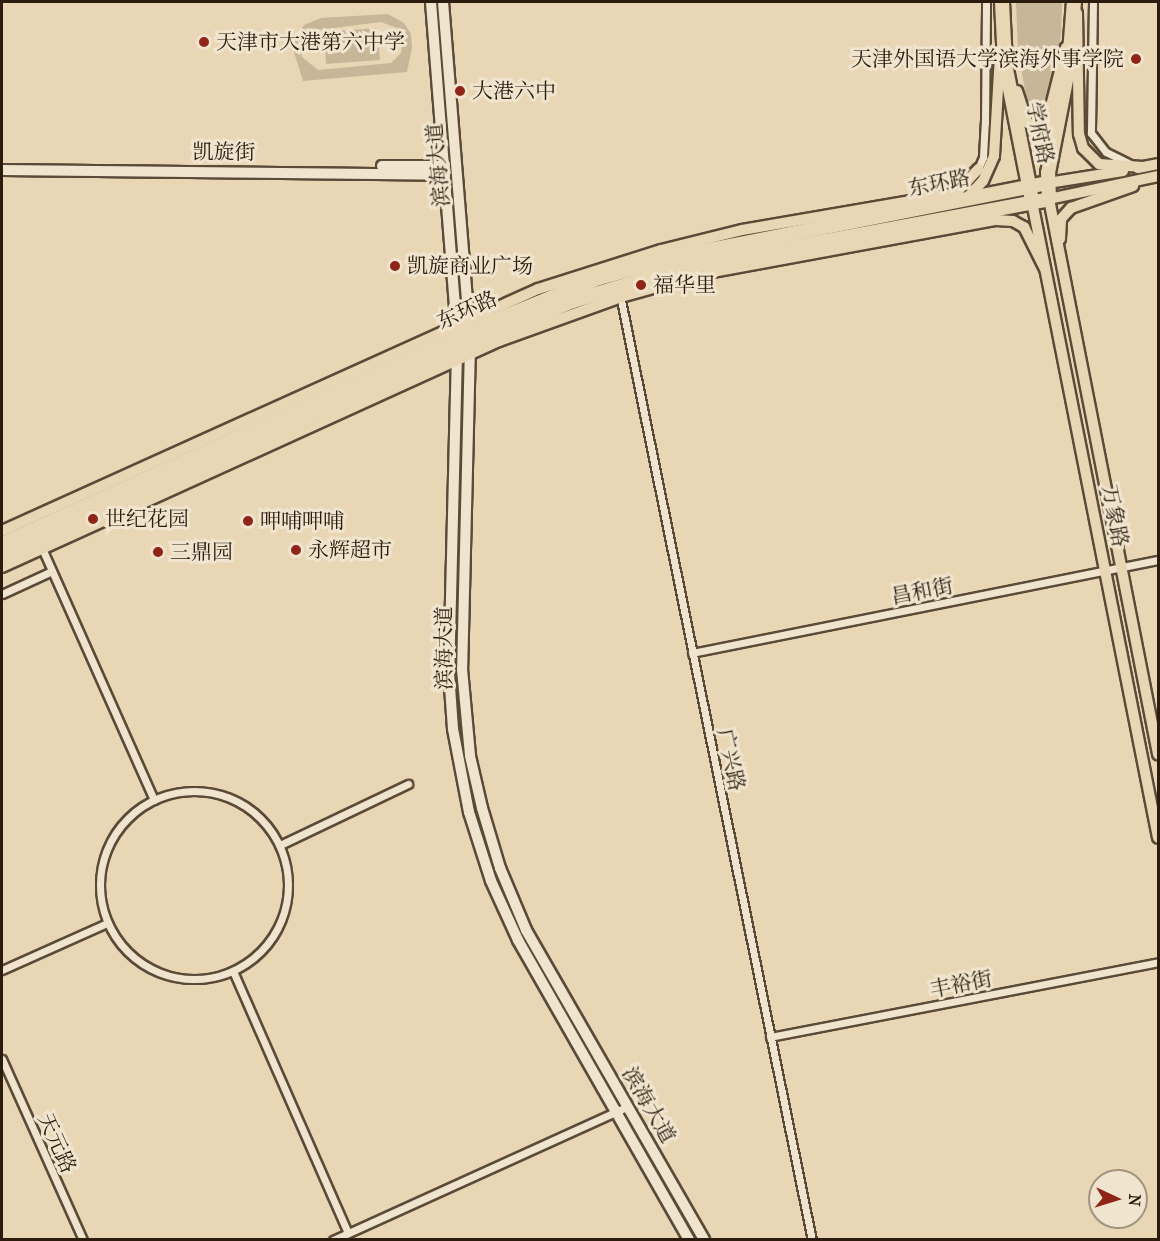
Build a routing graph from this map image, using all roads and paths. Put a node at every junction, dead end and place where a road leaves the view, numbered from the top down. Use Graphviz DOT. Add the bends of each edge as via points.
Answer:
graph roads {
  1 [pos="431,2"];
  2 [pos="443,2"];
  3 [pos="986,2"];
  4 [pos="1002,2"];
  5 [pos="1074,2"];
  6 [pos="1093,2"];
  7 [pos="1072,29"];
  8 [pos="1002,36"];
  9 [pos="2,164"];
  10 [pos="1158,164"];
  11 [pos="1143,167"];
  12 [pos="978,168"];
  13 [pos="2,170"];
  14 [pos="445,170"];
  15 [pos="1158,176"];
  16 [pos="1146,179"];
  17 [pos="1048,183"];
  18 [pos="1030,186"];
  19 [pos="1049,199"];
  20 [pos="964,200"];
  21 [pos="1032,202"];
  22 [pos="1045,269"];
  23 [pos="1061,269"];
  24 [pos="620,292"];
  25 [pos="463,340"];
  26 [pos="2,531"];
  27 [pos="36,534"];
  28 [pos="2,544"];
  29 [pos="2,555"];
  30 [pos="1158,560"];
  31 [pos="2,567"];
  32 [pos="1122,568"];
  33 [pos="52,571"];
  34 [pos="1106,571"];
  35 [pos="2,594"];
  36 [pos="692,654"];
  37 [pos="1158,754"];
  38 [pos="408,784"];
  39 [pos="154,800"];
  40 [pos="1158,838"];
  41 [pos="280,845"];
  42 [pos="107,923"];
  43 [pos="1158,962"];
  44 [pos="2,970"];
  45 [pos="233,971"];
  46 [pos="770,1037"];
  47 [pos="2,1059"];
  48 [pos="627,1106"];
  49 [pos="616,1112"];
  50 [pos="348,1233"];
  51 [pos="83,1239"];
  52 [pos="333,1239"];
  53 [pos="689,1239"];
  54 [pos="704,1239"];
  55 [pos="812,1239"];
  1 -- 14 [label="main road, 滨海大道"];
  2 -- 25 [label="main road, 滨海大道"];
  3 -- 12 [label="street" via="985,123 983,157"];
  4 -- 8 [label="highway, 学府路"];
  5 -- 7 [label="highway, 学府路"];
  5 -- 11 [label="main road" via="1080,34 1078,134 1083,148 1099,164"];
  6 -- 11 [label="street" via="1091,133 1106,152"];
  7 -- 8 [label="main road" via="1048,123 1038,129 1027,122 1021,108"];
  7 -- 17 [label="highway, 学府路"];
  8 -- 18 [label="highway, 学府路" via="1008,86"];
  8 -- 20 [label="main road" via="994,156 983,181"];
  9 -- 14 [label="main road, 凯旋街"];
  10 -- 11 [label="main road"];
  11 -- 17 [label="main road"];
  12 -- 25 [label="main road" via="956,193 742,230 568,278"];
  13 -- 14 [label="main road, 凯旋街"];
  14 -- 25 [label="main road, 滨海大道"];
  15 -- 16 [label="main road"];
  16 -- 19 [label="main road"];
  16 -- 23 [label="main road" via="1066,212 1059,226"];
  17 -- 18 [label="highway, 东环路"];
  17 -- 19 [label="highway, 学府路"];
  18 -- 20 [label="highway, 东环路"];
  18 -- 21 [label="highway, 学府路"];
  19 -- 21 [label="highway, 东环路"];
  19 -- 23 [label="main road, 万象路"];
  20 -- 25 [label="highway, 东环路" via="669,259 600,278"];
  21 -- 22 [label="main road, 万象路"];
  21 -- 24 [label="highway, 东环路" via="682,268"];
  22 -- 24 [label="main road" via="1024,227 1013,221 996,220"];
  22 -- 34 [label="main road, 万象路"];
  23 -- 32 [label="main road, 万象路"];
  24 -- 25 [label="highway, 东环路" via="549,310"];
  24 -- 36 [label="street, 广兴路"];
  25 -- 27 [label="highway, 东环路"];
  25 -- 27 [label="main road"];
  25 -- 48 [label="main road, 滨海大道" via="461,640 464,702 475,780 500,868 526,930"];
  25 -- 49 [label="main road, 滨海大道" via="448,640 452,721 464,788 483,858 504,910"];
  26 -- 27 [label="main road"];
  27 -- 28 [label="highway, 东环路"];
  27 -- 29 [label="highway, 东环路"];
  27 -- 31 [label="main road"];
  27 -- 33 [label="street"];
  30 -- 32 [label="street, 昌和街"];
  32 -- 34 [label="street, 昌和街"];
  32 -- 37 [label="main road, 万象路"];
  33 -- 35 [label="street"];
  33 -- 39 [label="street"];
  34 -- 36 [label="street, 昌和街"];
  34 -- 40 [label="main road, 万象路"];
  36 -- 46 [label="street, 广兴路"];
  38 -- 41 [label="street"];
  39 -- 41 [label="street" via="171,792 204,790 235,799 262,818"];
  39 -- 42 [label="street" via="141,806 117,828 103,858 99,891"];
  41 -- 45 [label="street" via="288,874 287,904 276,932 258,955"];
  42 -- 44 [label="street"];
  42 -- 45 [label="street" via="123,948 146,967 174,978 204,979"];
  43 -- 46 [label="street, 丰裕街"];
  45 -- 50 [label="street"];
  46 -- 55 [label="street, 广兴路"];
  47 -- 51 [label="street, 天元路"];
  48 -- 49 [label="street"];
  48 -- 54 [label="main road, 滨海大道"];
  49 -- 50 [label="street"];
  49 -- 53 [label="main road, 滨海大道"];
  50 -- 52 [label="street"];
}
